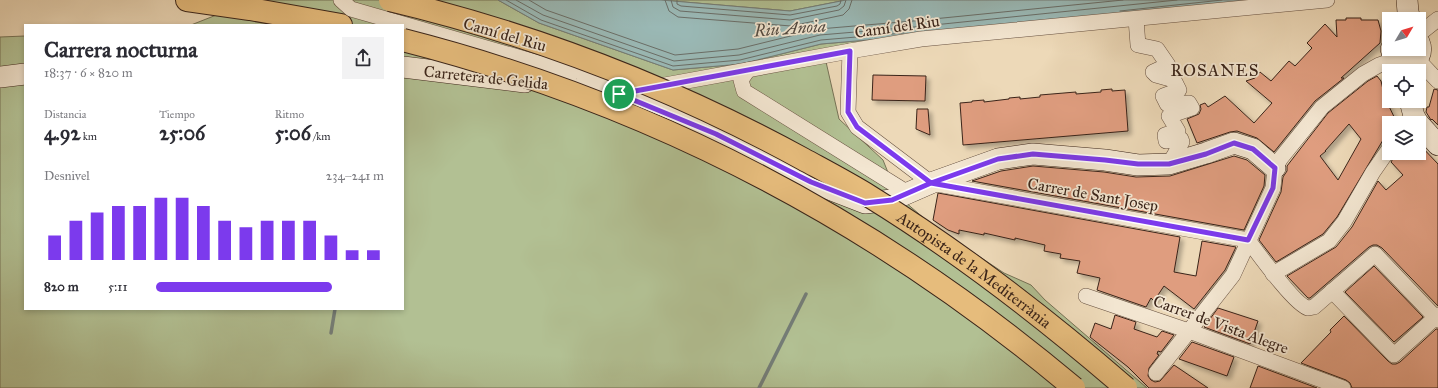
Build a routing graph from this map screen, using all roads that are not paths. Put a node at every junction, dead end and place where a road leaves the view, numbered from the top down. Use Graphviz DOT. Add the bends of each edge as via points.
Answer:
graph roads {
  1 [pos="188,0"];
  2 [pos="341,0"];
  3 [pos="390,0"];
  4 [pos="1327,0"];
  5 [pos="1136,18"];
  6 [pos="1438,19"];
  7 [pos="335,24"];
  8 [pos="399,24"];
  9 [pos="404,26"];
  10 [pos="1426,28"];
  11 [pos="404,40"];
  12 [pos="850,51"];
  13 [pos="1407,59"];
  14 [pos="404,67"];
  15 [pos="748,70"];
  16 [pos="24,74"];
  17 [pos="0,77"];
  18 [pos="576,80"];
  19 [pos="1438,80"];
  20 [pos="619,94"];
  21 [pos="1426,132"];
  22 [pos="1438,144"];
  23 [pos="1382,159"];
  24 [pos="1169,164"];
  25 [pos="1275,168"];
  26 [pos="931,183"];
  27 [pos="908,193"];
  28 [pos="1248,240"];
  29 [pos="1273,274"];
  30 [pos="1332,291"];
  31 [pos="1086,296"];
  32 [pos="1437,318"];
  33 [pos="1189,331"];
  34 [pos="1156,373"];
  35 [pos="1074,388"];
  36 [pos="1126,388"];
  37 [pos="1343,388"];
  1 -- 7 [label="highway"];
  2 -- 8 [label="street, Camí del Riu" via="351,9"];
  3 -- 36 [label="highway, Autopista de la Mediterrània, bridge" via="489,27 577,57 664,91 776,144 869,196 936,240 1037,314"];
  4 -- 5 [label="street, Camí del Riu"];
  5 -- 12 [label="street, Camí del Riu" via="921,39"];
  5 -- 24 [label="street" via="1138,45 1157,49 1168,65 1153,72 1174,80 1179,90 1163,96 1167,104 1189,103 1192,108 1169,116 1178,131 1165,135 1166,141 1181,139 1182,142"];
  6 -- 10 [label="street"];
  9 -- 18 [label="street, Camí del Riu"];
  11 -- 35 [label="highway, Autopista de la Mediterrània, bridge" via="489,64 583,96 668,131 777,184 855,228 929,277 1017,341"];
  12 -- 15 [label="street, Camí del Riu"];
  12 -- 26 [label="street" via="848,112 857,127"];
  13 -- 19 [label="street"];
  13 -- 25 [label="street" via="1379,65 1363,74 1322,107"];
  14 -- 18 [label="street, Carretera de Gelida" via="525,82"];
  15 -- 20 [label="street, Camí del Riu"];
  15 -- 27 [label="street" via="741,80 744,91"];
  16 -- 17 [label="street"];
  18 -- 20 [label="street, Carretera de Gelida"];
  20 -- 27 [label="street, Carretera de Gelida" via="716,134 811,182 865,203 892,200"];
  21 -- 22 [label="street"];
  23 -- 29 [label="street" via="1344,222 1329,241"];
  24 -- 25 [label="street, Carretera de Gelida" via="1234,143 1253,149"];
  24 -- 26 [label="street, Carretera de Gelida" via="1138,164 1033,154 998,159"];
  25 -- 28 [label="street" via="1273,188"];
  26 -- 27 [label="street, Carretera de Gelida"];
  26 -- 28 [label="street, Carrer de Sant Josep"];
  28 -- 29 [label="street"];
  28 -- 33 [label="street" via="1233,275"];
  29 -- 30 [label="street" via="1301,304 1308,308 1314,307"];
  30 -- 32 [label="street" via="1375,254"];
  30 -- 32 [label="street" via="1394,355"];
  31 -- 33 [label="street, Carrer de Vista Alegre"];
  33 -- 34 [label="street"];
  33 -- 37 [label="street, Carrer de Vista Alegre"];
}
